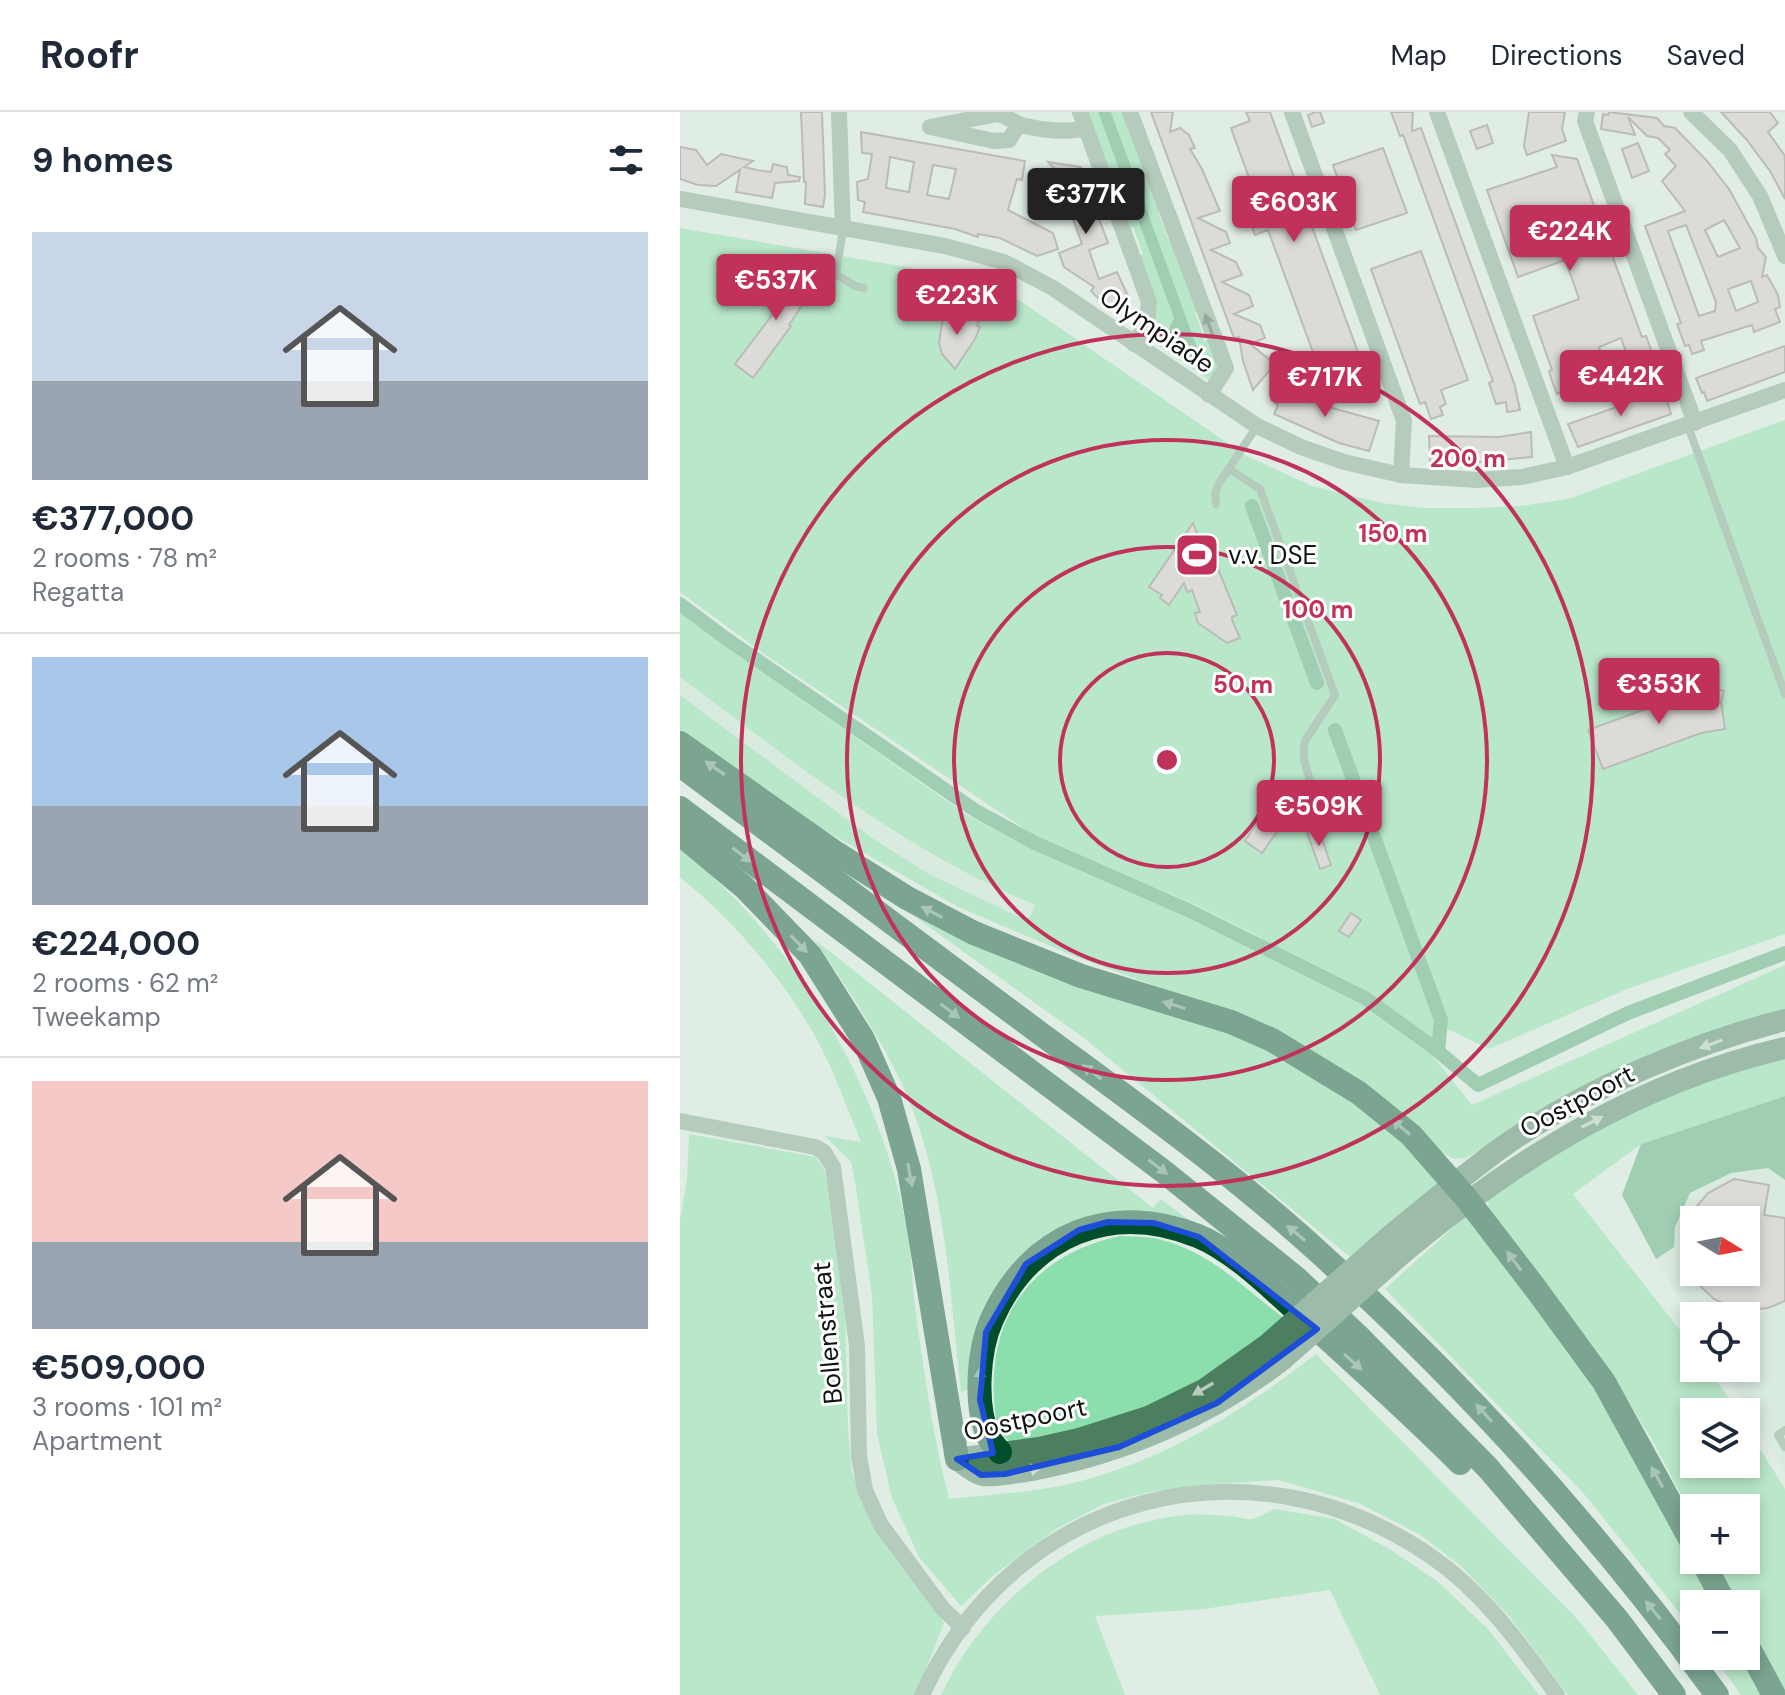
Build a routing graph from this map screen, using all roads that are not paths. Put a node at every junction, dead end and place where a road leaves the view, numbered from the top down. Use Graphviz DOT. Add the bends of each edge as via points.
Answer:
graph roads {
  1 [pos="839,112"];
  2 [pos="1080,112"];
  3 [pos="1130,112"];
  4 [pos="1292,112"];
  5 [pos="1437,112"];
  6 [pos="1587,112"];
  7 [pos="1691,112"];
  8 [pos="1019,124"];
  9 [pos="1086,128"];
  10 [pos="680,199"];
  11 [pos="1779,221"];
  12 [pos="843,230"];
  13 [pos="1785,256"];
  14 [pos="748,270"];
  15 [pos="836,274"];
  16 [pos="864,288"];
  17 [pos="1134,344"];
  18 [pos="1785,390"];
  19 [pos="1209,395"];
  20 [pos="1692,425"];
  21 [pos="1257,426"];
  22 [pos="1567,467"];
  23 [pos="1229,469"];
  24 [pos="1401,475"];
  25 [pos="1216,504"];
  26 [pos="1785,694"];
  27 [pos="680,743"];
  28 [pos="680,765"];
  29 [pos="1319,803"];
  30 [pos="680,808"];
  31 [pos="680,834"];
  32 [pos="1785,1020"];
  33 [pos="1785,1048"];
  34 [pos="680,1121"];
  35 [pos="1461,1192"];
  36 [pos="1275,1352"];
  37 [pos="1785,1430"];
  38 [pos="1785,1447"];
  39 [pos="1000,1452"];
  40 [pos="957,1459"];
  41 [pos="1680,1520"];
  42 [pos="1535,1522"];
  43 [pos="963,1628"];
  44 [pos="1760,1669"];
  45 [pos="922,1695"];
  46 [pos="1557,1695"];
  47 [pos="1674,1695"];
  48 [pos="1717,1695"];
  49 [pos="1774,1695"];
  1 -- 12 [label="street"];
  2 -- 9 [label="street"];
  19 -- 3 [label="street, one-way" via="1226,368"];
  4 -- 24 [label="street" via="1404,421"];
  5 -- 22 [label="street"];
  6 -- 20 [label="street" via="1585,121"];
  7 -- 11 [label="street" via="1730,150"];
  8 -- 9 [label="street" via="1071,132"];
  9 -- 17 [label="street" via="1149,302 1147,322"];
  10 -- 12 [label="street, Olympiade"];
  11 -- 13 [label="street"];
  12 -- 15 [label="lane"];
  12 -- 17 [label="street, Olympiade" via="945,246 1004,262 1053,288"];
  14 -- 15 [label="lane" via="796,265"];
  15 -- 16 [label="lane"];
  17 -- 19 [label="street, Olympiade"];
  18 -- 20 [label="street, Olympiade"];
  19 -- 21 [label="street, Olympiade"];
  20 -- 22 [label="street, Olympiade"];
  20 -- 26 [label="lane"];
  21 -- 23 [label="lane"];
  21 -- 24 [label="street, Olympiade" via="1344,462"];
  22 -- 24 [label="street, Olympiade" via="1477,480"];
  23 -- 25 [label="lane" via="1216,489"];
  23 -- 29 [label="lane" via="1260,489 1335,695 1303,749"];
  35 -- 27 [label="highway, one-way" via="1411,1135 1323,1068 1231,1022 1081,976 974,933 836,853"];
  48 -- 28 [label="highway, one-way" via="1574,1514 1474,1402 1322,1255 1185,1141"];
  30 -- 42 [label="highway, one-way" via="1163,1171 1295,1277 1445,1423"];
  31 -- 40 [label="highway, one-way" via="744,887 810,955 863,1039 889,1098 909,1169"];
  32 -- 35 [label="main road, Oostpoort, one-way" via="1641,1070 1544,1121 1509,1143"];
  35 -- 33 [label="main road, Oostpoort, one-way" via="1652,1092"];
  34 -- 43 [label="street, Bollenstraat" via="815,1147 833,1167 857,1346 859,1456 865,1490 881,1525"];
  35 -- 36 [label="main road, Oostpoort, bridge"];
  41 -- 35 [label="highway, one-way" via="1604,1382"];
  36 -- 39 [label="main road, Oostpoort, one-way" via="1148,1417 1079,1439"];
  40 -- 36 [label="main road, Oostpoort, one-way" via="981,1475 1005,1474 1119,1447 1217,1403"];
  37 -- 38 [label="lane" via="1778,1435"];
  39 -- 40 [label="main road, Oostpoort"];
  39 -- 42 [label="highway, one-way" via="989,1438 980,1371 986,1332 1002,1295 1026,1264 1059,1240 1108,1222 1154,1223 1199,1237 1274,1290 1492,1495"];
  42 -- 47 [label="highway"];
  43 -- 45 [label="street" via="935,1666"];
  43 -- 46 [label="street" via="1016,1569 1087,1522 1178,1494 1265,1493 1317,1502 1373,1523 1433,1558 1496,1613"];
  44 -- 49 [label="highway"];
}
